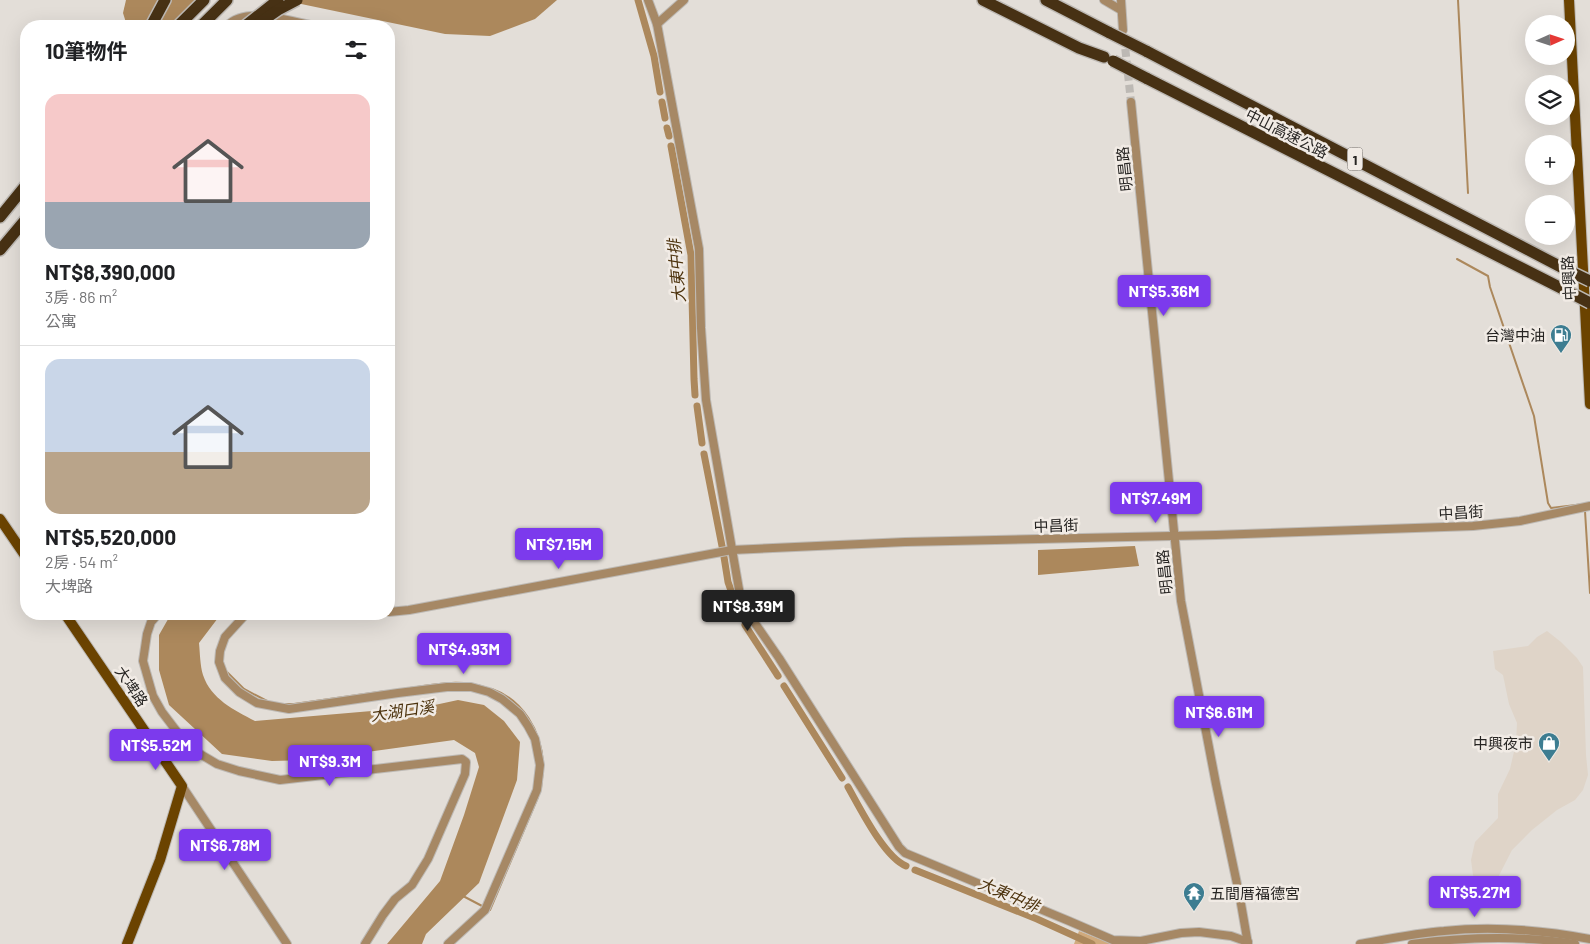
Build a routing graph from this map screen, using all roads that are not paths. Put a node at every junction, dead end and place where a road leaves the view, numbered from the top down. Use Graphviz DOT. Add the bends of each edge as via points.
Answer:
graph roads {
  1 [pos="165,0"];
  2 [pos="204,0"];
  3 [pos="227,0"];
  4 [pos="278,0"];
  5 [pos="298,0"];
  6 [pos="648,0"];
  7 [pos="684,0"];
  8 [pos="983,0"];
  9 [pos="999,0"];
  10 [pos="1046,0"];
  11 [pos="1056,0"];
  12 [pos="1104,0"];
  13 [pos="1120,0"];
  14 [pos="1569,0"];
  15 [pos="1121,10"];
  16 [pos="155,20"];
  17 [pos="184,20"];
  18 [pos="207,20"];
  19 [pos="237,20"];
  20 [pos="253,20"];
  21 [pos="264,20"];
  22 [pos="283,20"];
  23 [pos="657,24"];
  24 [pos="1105,30"];
  25 [pos="1123,30"];
  26 [pos="1109,59"];
  27 [pos="1131,102"];
  28 [pos="20,192"];
  29 [pos="20,200"];
  30 [pos="0,217"];
  31 [pos="0,225"];
  32 [pos="20,226"];
  33 [pos="20,230"];
  34 [pos="0,251"];
  35 [pos="1590,282"];
  36 [pos="1590,303"];
  37 [pos="1590,404"];
  38 [pos="1586,507"];
  39 [pos="0,519"];
  40 [pos="1174,535"];
  41 [pos="20,547"];
  42 [pos="732,550"];
  43 [pos="395,611"];
  44 [pos="69,620"];
  45 [pos="153,620"];
  46 [pos="240,620"];
  47 [pos="182,786"];
  48 [pos="1590,938"];
  49 [pos="1248,943"];
  50 [pos="127,944"];
  51 [pos="287,944"];
  52 [pos="365,944"];
  53 [pos="448,944"];
  54 [pos="1360,944"];
  55 [pos="1412,944"];
  56 [pos="1575,944"];
  1 -- 16 [label="highway"];
  2 -- 17 [label="highway"];
  3 -- 18 [label="highway"];
  4 -- 20 [label="highway, bridge"];
  5 -- 21 [label="highway, bridge"];
  6 -- 23 [label="street"];
  7 -- 23 [label="street"];
  8 -- 26 [label="highway" via="1079,48"];
  9 -- 26 [label="highway, 中山高速公路 / 1"];
  10 -- 24 [label="highway, 中山高速公路 / 1"];
  11 -- 24 [label="highway"];
  12 -- 15 [label="street"];
  13 -- 15 [label="street"];
  14 -- 37 [label="main road, 中興路"];
  15 -- 25 [label="street"];
  19 -- 22 [label="street" via="256,15"];
  23 -- 42 [label="street" via="699,249 706,400"];
  24 -- 35 [label="highway, 中山高速公路 / 1, bridge"];
  26 -- 36 [label="highway, 中山高速公路 / 1, bridge"];
  27 -- 40 [label="street, 明昌路"];
  28 -- 30 [label="highway"];
  29 -- 31 [label="highway"];
  32 -- 34 [label="highway"];
  33 -- 34 [label="highway"];
  38 -- 40 [label="street, 中昌街" via="1520,521 1473,526"];
  39 -- 41 [label="main road"];
  40 -- 42 [label="street, 中昌街"];
  40 -- 49 [label="street, 明昌路" via="1181,601"];
  42 -- 43 [label="street, 中昌街"];
  42 -- 49 [label="street" via="740,595 748,613 905,853 1113,940 1141,940 1199,932 1230,936"];
  44 -- 47 [label="main road, 大埤路"];
  45 -- 52 [label="street" via="143,661 153,696 178,733 195,751 217,764 280,780 452,759 466,762 465,774 428,859 412,885 383,915"];
  46 -- 53 [label="street" via="224,637 219,662 225,678 257,703 289,709 447,687 471,687 502,699 520,714 528,726 535,739 540,765 537,790 485,910"];
  47 -- 50 [label="main road" via="160,860"];
  47 -- 51 [label="street"];
  48 -- 54 [label="street" via="1501,928 1444,931"];
  55 -- 56 [label="street" via="1501,938"];
}
